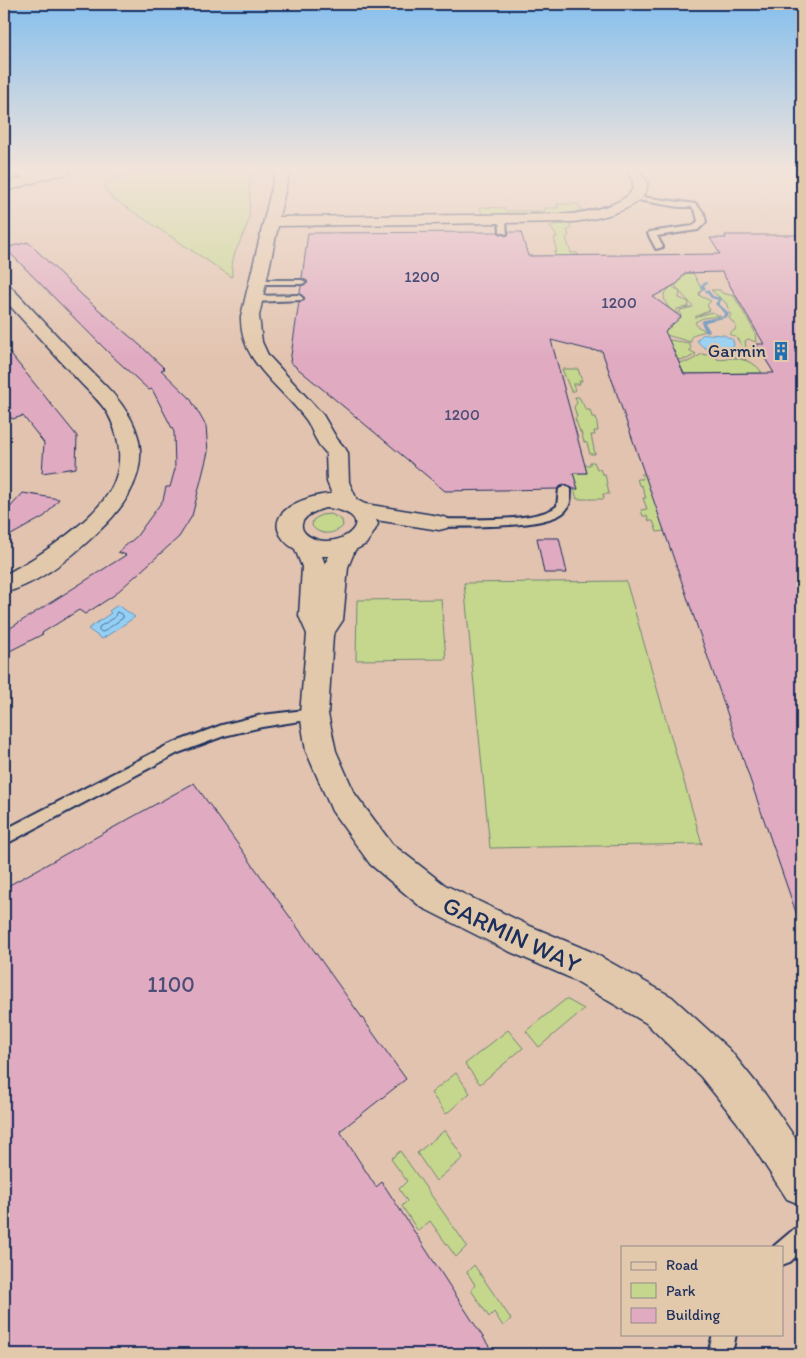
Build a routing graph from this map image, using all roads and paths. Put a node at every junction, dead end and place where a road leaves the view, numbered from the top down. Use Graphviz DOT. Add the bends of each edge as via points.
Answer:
graph roads {
  1 [pos="268,233"];
  2 [pos="656,233"];
  3 [pos="659,247"];
  4 [pos="302,282"];
  5 [pos="4,289"];
  6 [pos="255,291"];
  7 [pos="299,298"];
  8 [pos="328,443"];
  9 [pos="565,489"];
  10 [pos="309,504"];
  11 [pos="353,506"];
  12 [pos="439,523"];
  13 [pos="353,541"];
  14 [pos="306,546"];
  15 [pos="4,584"];
  16 [pos="320,634"];
  17 [pos="314,714"];
  18 [pos="4,838"];
  19 [pos="802,1184"];
  20 [pos="802,1237"];
  21 [pos="784,1252"];
  22 [pos="724,1336"];
  23 [pos="720,1354"];
  1 -- 6 [label="street, GARMIN WAY"];
  2 -- 3 [label="lane" via="652,234"];
  4 -- 6 [label="lane"];
  5 -- 15 [label="street" via="116,410 128,433 130,465 126,480 108,509 77,539 45,562"];
  6 -- 7 [label="lane"];
  6 -- 8 [label="street, GARMIN WAY" via="249,332 253,345 316,419"];
  8 -- 10 [label="street, GARMIN WAY" via="323,450 317,490"];
  8 -- 11 [label="street, GARMIN WAY" via="337,453 338,482"];
  9 -- 12 [label="lane" via="560,509 546,516 508,521"];
  10 -- 11 [label="street" via="324,501"];
  10 -- 14 [label="street, GARMIN WAY" via="293,515 289,525 294,539"];
  11 -- 12 [label="street"];
  11 -- 13 [label="street, GARMIN WAY" via="363,514 366,524"];
  12 -- 13 [label="street"];
  13 -- 14 [label="street" via="325,549"];
  13 -- 16 [label="street, GARMIN WAY" via="336,567 330,620"];
  14 -- 16 [label="street, GARMIN WAY" via="314,567 312,616"];
  16 -- 17 [label="street, GARMIN WAY"];
  17 -- 18 [label="lane" via="262,721 173,749"];
  17 -- 19 [label="street, GARMIN WAY" via="321,751 343,802 382,854 433,896 579,964 660,1010 715,1063"];
  20 -- 21 [label="lane"];
  22 -- 23 [label="lane"];
}
